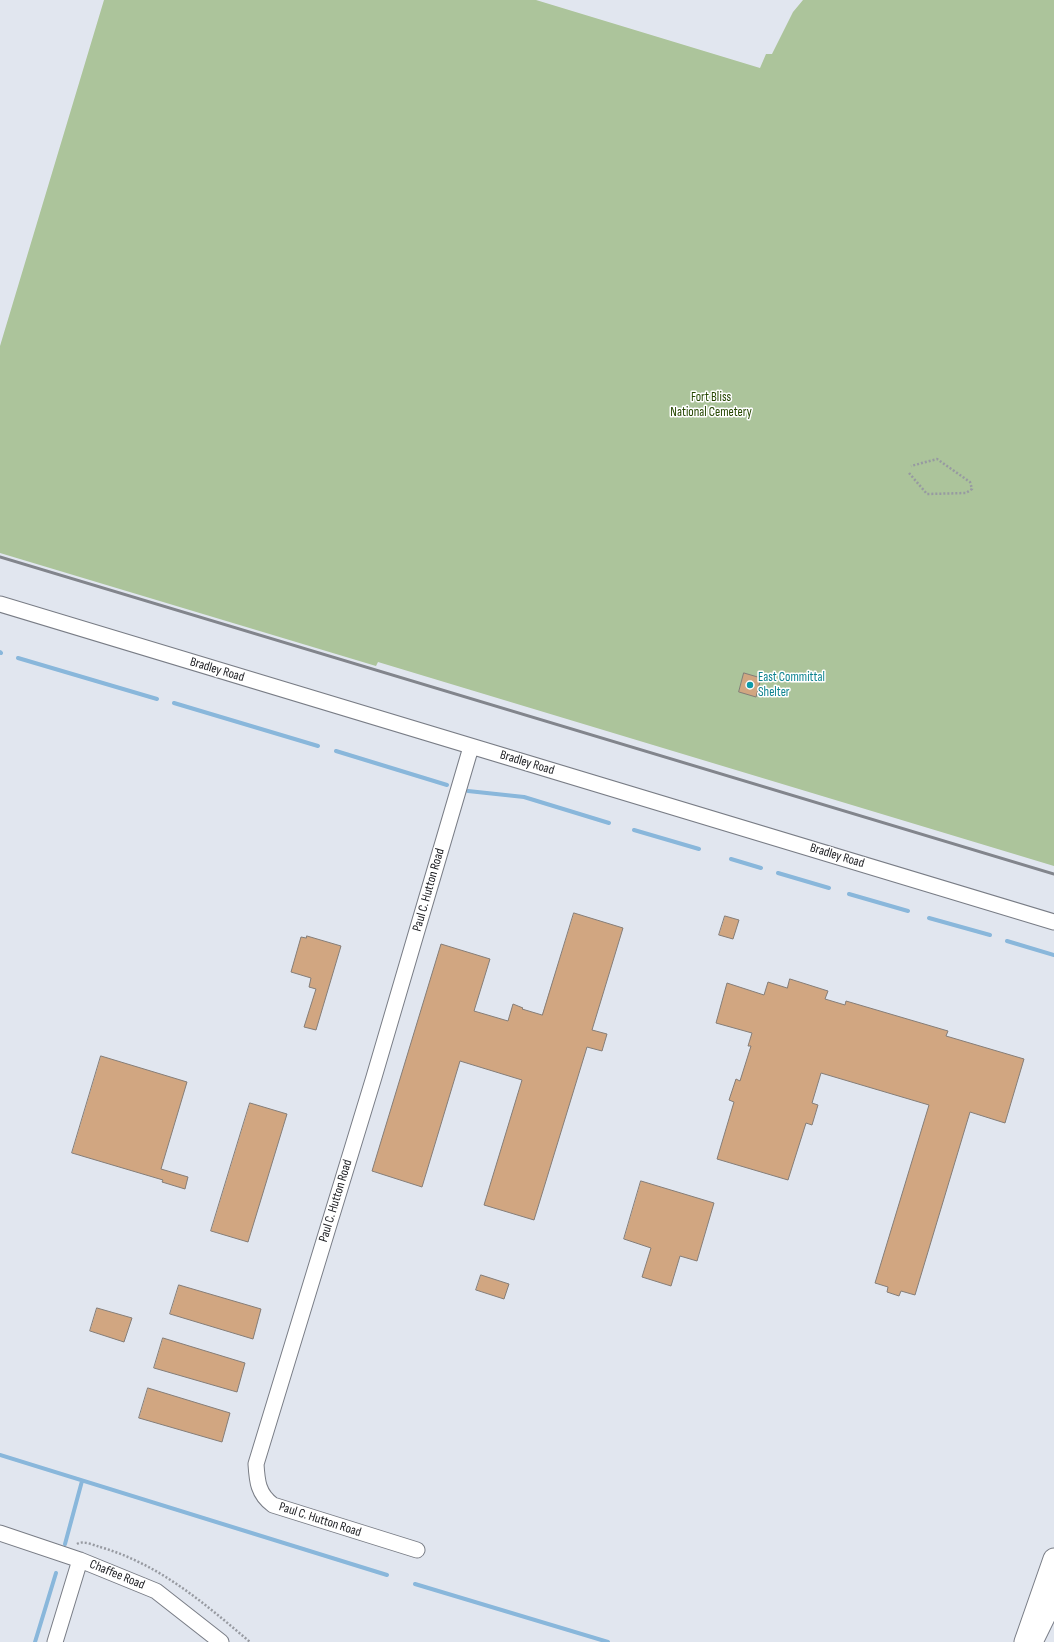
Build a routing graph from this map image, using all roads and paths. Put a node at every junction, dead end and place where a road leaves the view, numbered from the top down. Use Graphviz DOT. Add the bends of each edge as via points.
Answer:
graph roads {
  1 [pos="911,466"];
  2 [pos="909,473"];
  3 [pos="0,604"];
  4 [pos="471,747"];
  5 [pos="1054,922"];
  6 [pos="0,1533"];
  7 [pos="417,1550"];
  8 [pos="1054,1559"];
  9 [pos="80,1560"];
  10 [pos="1054,1599"];
  11 [pos="55,1642"];
  12 [pos="221,1642"];
  13 [pos="1026,1642"];
  14 [pos="1033,1642"];
  1 -- 2 [label="path" via="937,459 970,482 972,489 966,494 927,494"];
  3 -- 4 [label="street, Bradley Road"];
  4 -- 5 [label="street, Bradley Road"];
  4 -- 7 [label="street, Paul C. Hutton Road" via="256,1464 259,1489 273,1505"];
  6 -- 9 [label="street, Chaffee Road"];
  8 -- 13 [label="highway"];
  9 -- 11 [label="street"];
  9 -- 12 [label="street, Chaffee Road" via="156,1591"];
  10 -- 14 [label="main road"];
}
